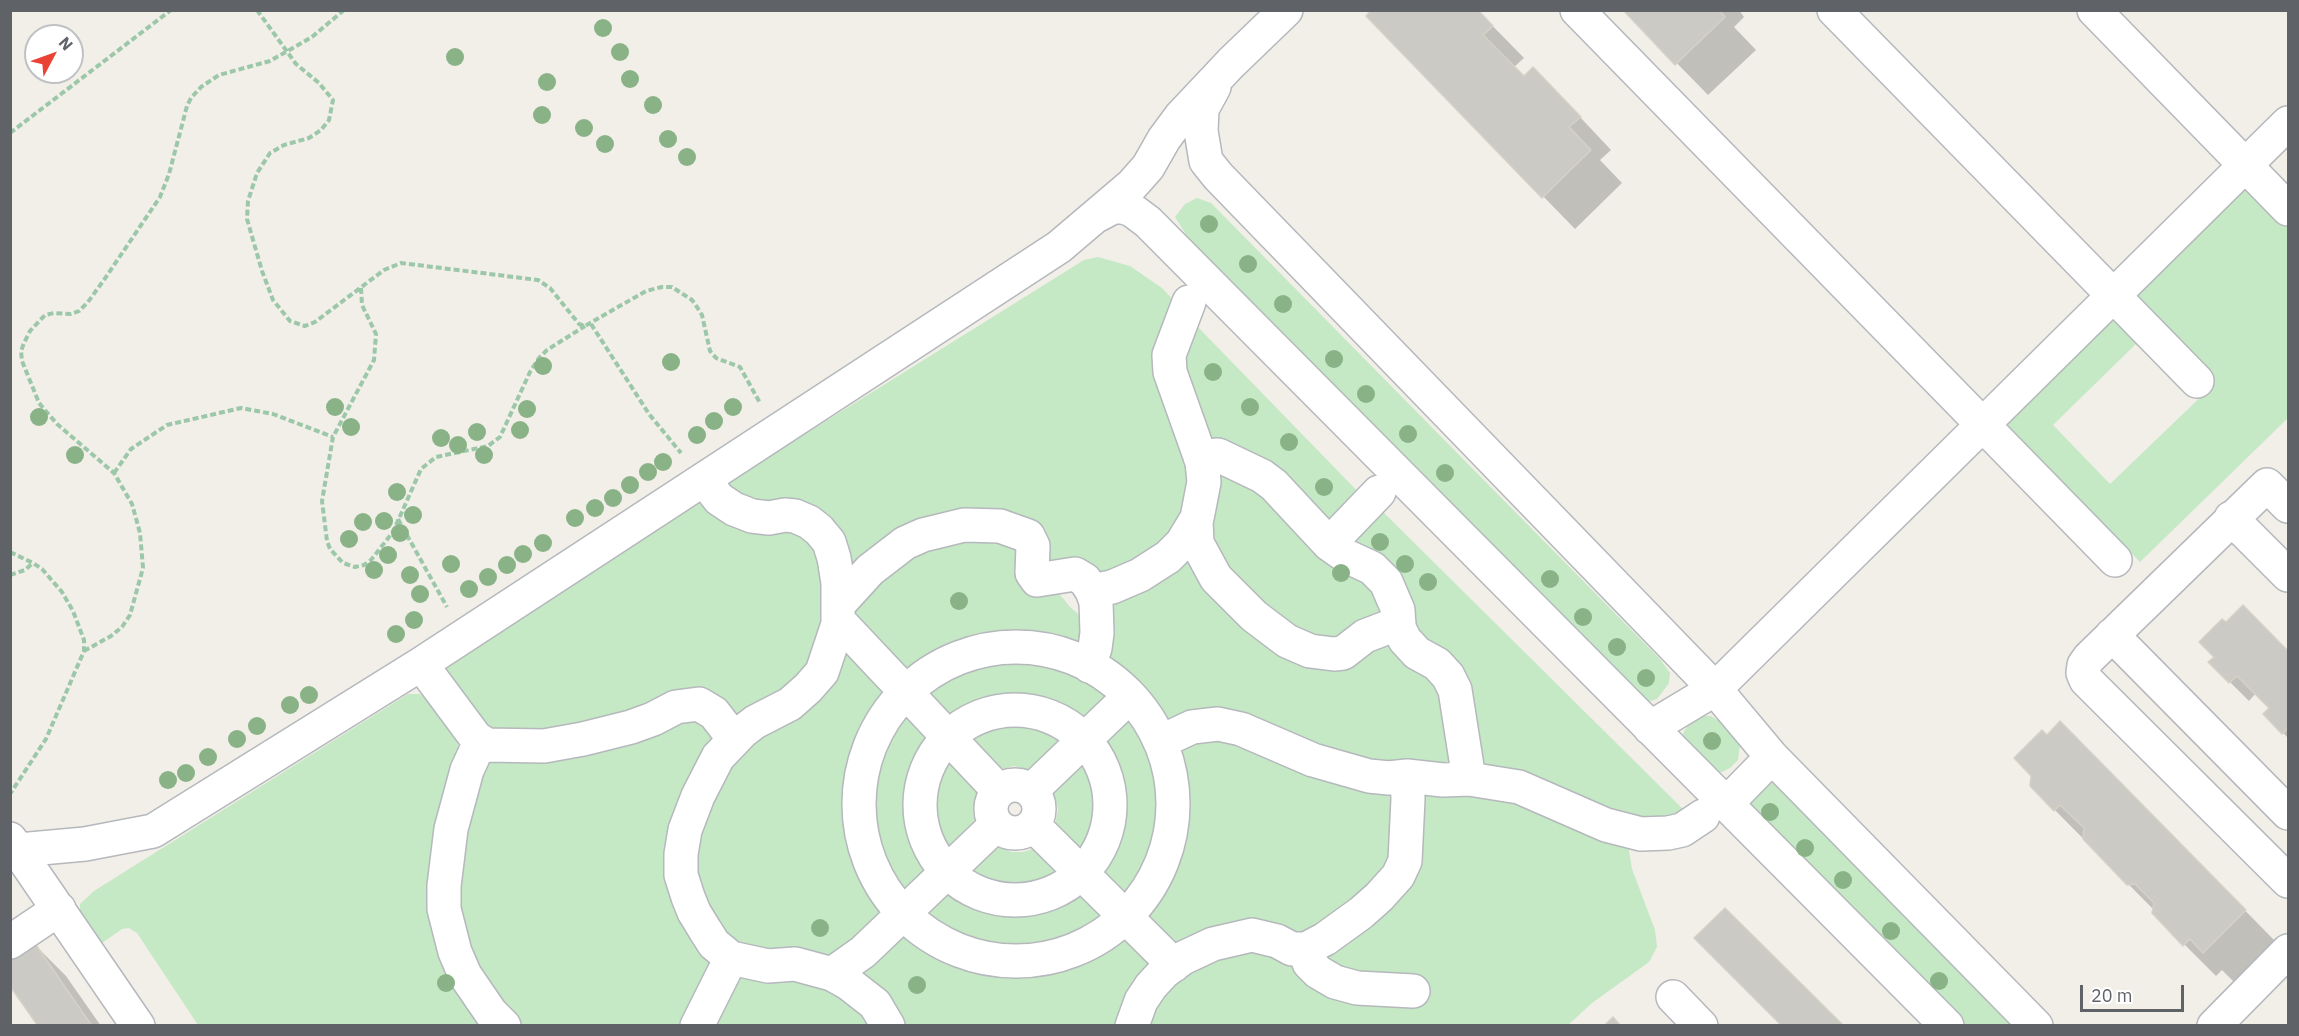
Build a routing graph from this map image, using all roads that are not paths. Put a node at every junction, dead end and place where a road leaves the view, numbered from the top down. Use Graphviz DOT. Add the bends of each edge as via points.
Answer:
graph roads {
  1 [pos="1286,10"];
  2 [pos="1577,10"];
  3 [pos="1834,10"];
  4 [pos="2094,10"];
  5 [pos="1230,63"];
  6 [pos="2289,123"];
  7 [pos="2245,165"];
  8 [pos="1218,176"];
  9 [pos="1139,188"];
  10 [pos="2289,209"];
  11 [pos="2112,296"];
  12 [pos="1189,302"];
  13 [pos="2197,381"];
  14 [pos="1983,423"];
  15 [pos="1200,457"];
  16 [pos="709,486"];
  17 [pos="1379,492"];
  18 [pos="2289,506"];
  19 [pos="2231,518"];
  20 [pos="1196,521"];
  21 [pos="1329,544"];
  22 [pos="2115,560"];
  23 [pos="2289,575"];
  24 [pos="1092,591"];
  25 [pos="838,612"];
  26 [pos="1399,623"];
  27 [pos="2112,634"];
  28 [pos="421,664"];
  29 [pos="1089,666"];
  30 [pos="1715,689"];
  31 [pos="906,691"];
  32 [pos="1129,697"];
  33 [pos="1650,728"];
  34 [pos="948,736"];
  35 [pos="734,739"];
  36 [pos="1085,740"];
  37 [pos="480,742"];
  38 [pos="1160,742"];
  39 [pos="1772,757"];
  40 [pos="1407,776"];
  41 [pos="1469,779"];
  42 [pos="999,791"];
  43 [pos="1031,791"];
  44 [pos="1714,810"];
  45 [pos="2289,813"];
  46 [pos="996,825"];
  47 [pos="1033,825"];
  48 [pos="15,845"];
  49 [pos="948,872"];
  50 [pos="1081,874"];
  51 [pos="2289,881"];
  52 [pos="59,909"];
  53 [pos="903,915"];
  54 [pos="1124,917"];
  55 [pos="10,942"];
  56 [pos="1306,949"];
  57 [pos="2289,951"];
  58 [pos="731,958"];
  59 [pos="1174,965"];
  60 [pos="832,974"];
  61 [pos="1413,991"];
  62 [pos="1673,997"];
  63 [pos="138,1026"];
  64 [pos="504,1026"];
  65 [pos="697,1026"];
  66 [pos="888,1026"];
  67 [pos="1132,1026"];
  68 [pos="1701,1026"];
  69 [pos="1947,1026"];
  70 [pos="2036,1026"];
  71 [pos="2214,1026"];
  1 -- 5 [label="street"];
  2 -- 14 [label="street"];
  3 -- 11 [label="street"];
  4 -- 7 [label="street"];
  5 -- 8 [label="street" via="1202,109 1202,146 1206,161"];
  5 -- 9 [label="street" via="1164,139"];
  6 -- 7 [label="street"];
  7 -- 10 [label="street"];
  7 -- 11 [label="street"];
  8 -- 9 [label="street" via="1166,160"];
  8 -- 30 [label="street"];
  9 -- 28 [label="street" via="1123,207 1113,207 1098,215 1059,247"];
  9 -- 33 [label="street" via="1165,238"];
  11 -- 13 [label="street"];
  11 -- 14 [label="street"];
  12 -- 15 [label="street" via="1169,355 1170,372"];
  14 -- 22 [label="street"];
  14 -- 30 [label="street"];
  15 -- 20 [label="street" via="1204,482"];
  15 -- 21 [label="street" via="1218,455 1262,476"];
  16 -- 25 [label="street" via="734,509 769,518 795,516 819,530 829,542 834,558"];
  17 -- 21 [label="street"];
  18 -- 19 [label="street" via="2267,485"];
  19 -- 23 [label="street"];
  19 -- 27 [label="street"];
  20 -- 24 [label="street" via="1168,558 1140,575"];
  20 -- 26 [label="street" via="1197,543 1216,578 1254,616 1287,641 1310,651 1343,653 1365,636"];
  21 -- 26 [label="street" via="1372,568 1386,582"];
  24 -- 25 [label="street" via="1075,574 1037,580 1031,566 1033,546 1023,533 973,524 905,543 870,570"];
  24 -- 29 [label="street" via="1097,633"];
  25 -- 31 [label="street"];
  25 -- 35 [label="street" via="822,672 790,704 755,722"];
  26 -- 41 [label="street" via="1406,640 1417,653 1437,664 1455,690"];
  27 -- 45 [label="street"];
  27 -- 51 [label="street" via="2084,665 2086,680"];
  28 -- 37 [label="street"];
  28 -- 48 [label="street" via="153,831 85,844"];
  29 -- 31 [label="street" via="1062,654 1029,648 995,648 932,670"];
  29 -- 32 [label="street"];
  30 -- 33 [label="street"];
  30 -- 39 [label="street"];
  31 -- 34 [label="street"];
  31 -- 53 [label="street" via="879,724 863,763 858,805 864,847 881,886"];
  32 -- 36 [label="street"];
  32 -- 38 [label="street"];
  33 -- 44 [label="street"];
  34 -- 36 [label="street" via="976,717 1005,710 1035,711 1063,722"];
  34 -- 42 [label="street"];
  34 -- 49 [label="street" via="930,759 920,791 921,824 933,855"];
  35 -- 37 [label="street" via="714,713 699,704 676,707 631,727 544,746 503,747"];
  35 -- 58 [label="street" via="718,757 698,796 681,854 681,875 694,912 714,944"];
  36 -- 43 [label="street"];
  36 -- 50 [label="street" via="1103,766 1111,795 1109,825 1099,853"];
  37 -- 64 [label="street" via="466,770 451,829 444,909 465,975"];
  38 -- 40 [label="street" via="1192,727 1218,724 1241,729 1336,767 1369,776"];
  38 -- 54 [label="street" via="1170,774 1173,808 1169,842 1158,873 1135,908"];
  39 -- 44 [label="street"];
  39 -- 70 [label="street"];
  40 -- 41 [label="street"];
  40 -- 56 [label="street" via="1404,861 1398,876 1361,914"];
  41 -- 44 [label="street" via="1519,787 1606,825 1641,834 1682,830"];
  42 -- 43 [label="street" via="1018,785"];
  42 -- 46 [label="street" via="991,809"];
  43 -- 47 [label="street" via="1039,804"];
  44 -- 69 [label="street"];
  46 -- 47 [label="street" via="1010,833 1026,831"];
  46 -- 49 [label="street"];
  47 -- 50 [label="street"];
  48 -- 52 [label="street"];
  49 -- 50 [label="street" via="984,896 1017,901 1049,895"];
  49 -- 53 [label="street"];
  50 -- 54 [label="street"];
  52 -- 55 [label="street"];
  52 -- 63 [label="street"];
  53 -- 54 [label="street" via="941,944 981,958 1023,962 1065,954 1103,936"];
  53 -- 60 [label="street"];
  54 -- 59 [label="street"];
  56 -- 59 [label="street" via="1292,949 1252,935 1213,944"];
  56 -- 61 [label="street" via="1309,963 1335,982 1357,988"];
  57 -- 71 [label="street"];
  58 -- 60 [label="street" via="768,966 795,964"];
  58 -- 65 [label="street"];
  59 -- 67 [label="street" via="1151,986"];
  60 -- 66 [label="street" via="875,1004"];
  62 -- 68 [label="street"];
}
